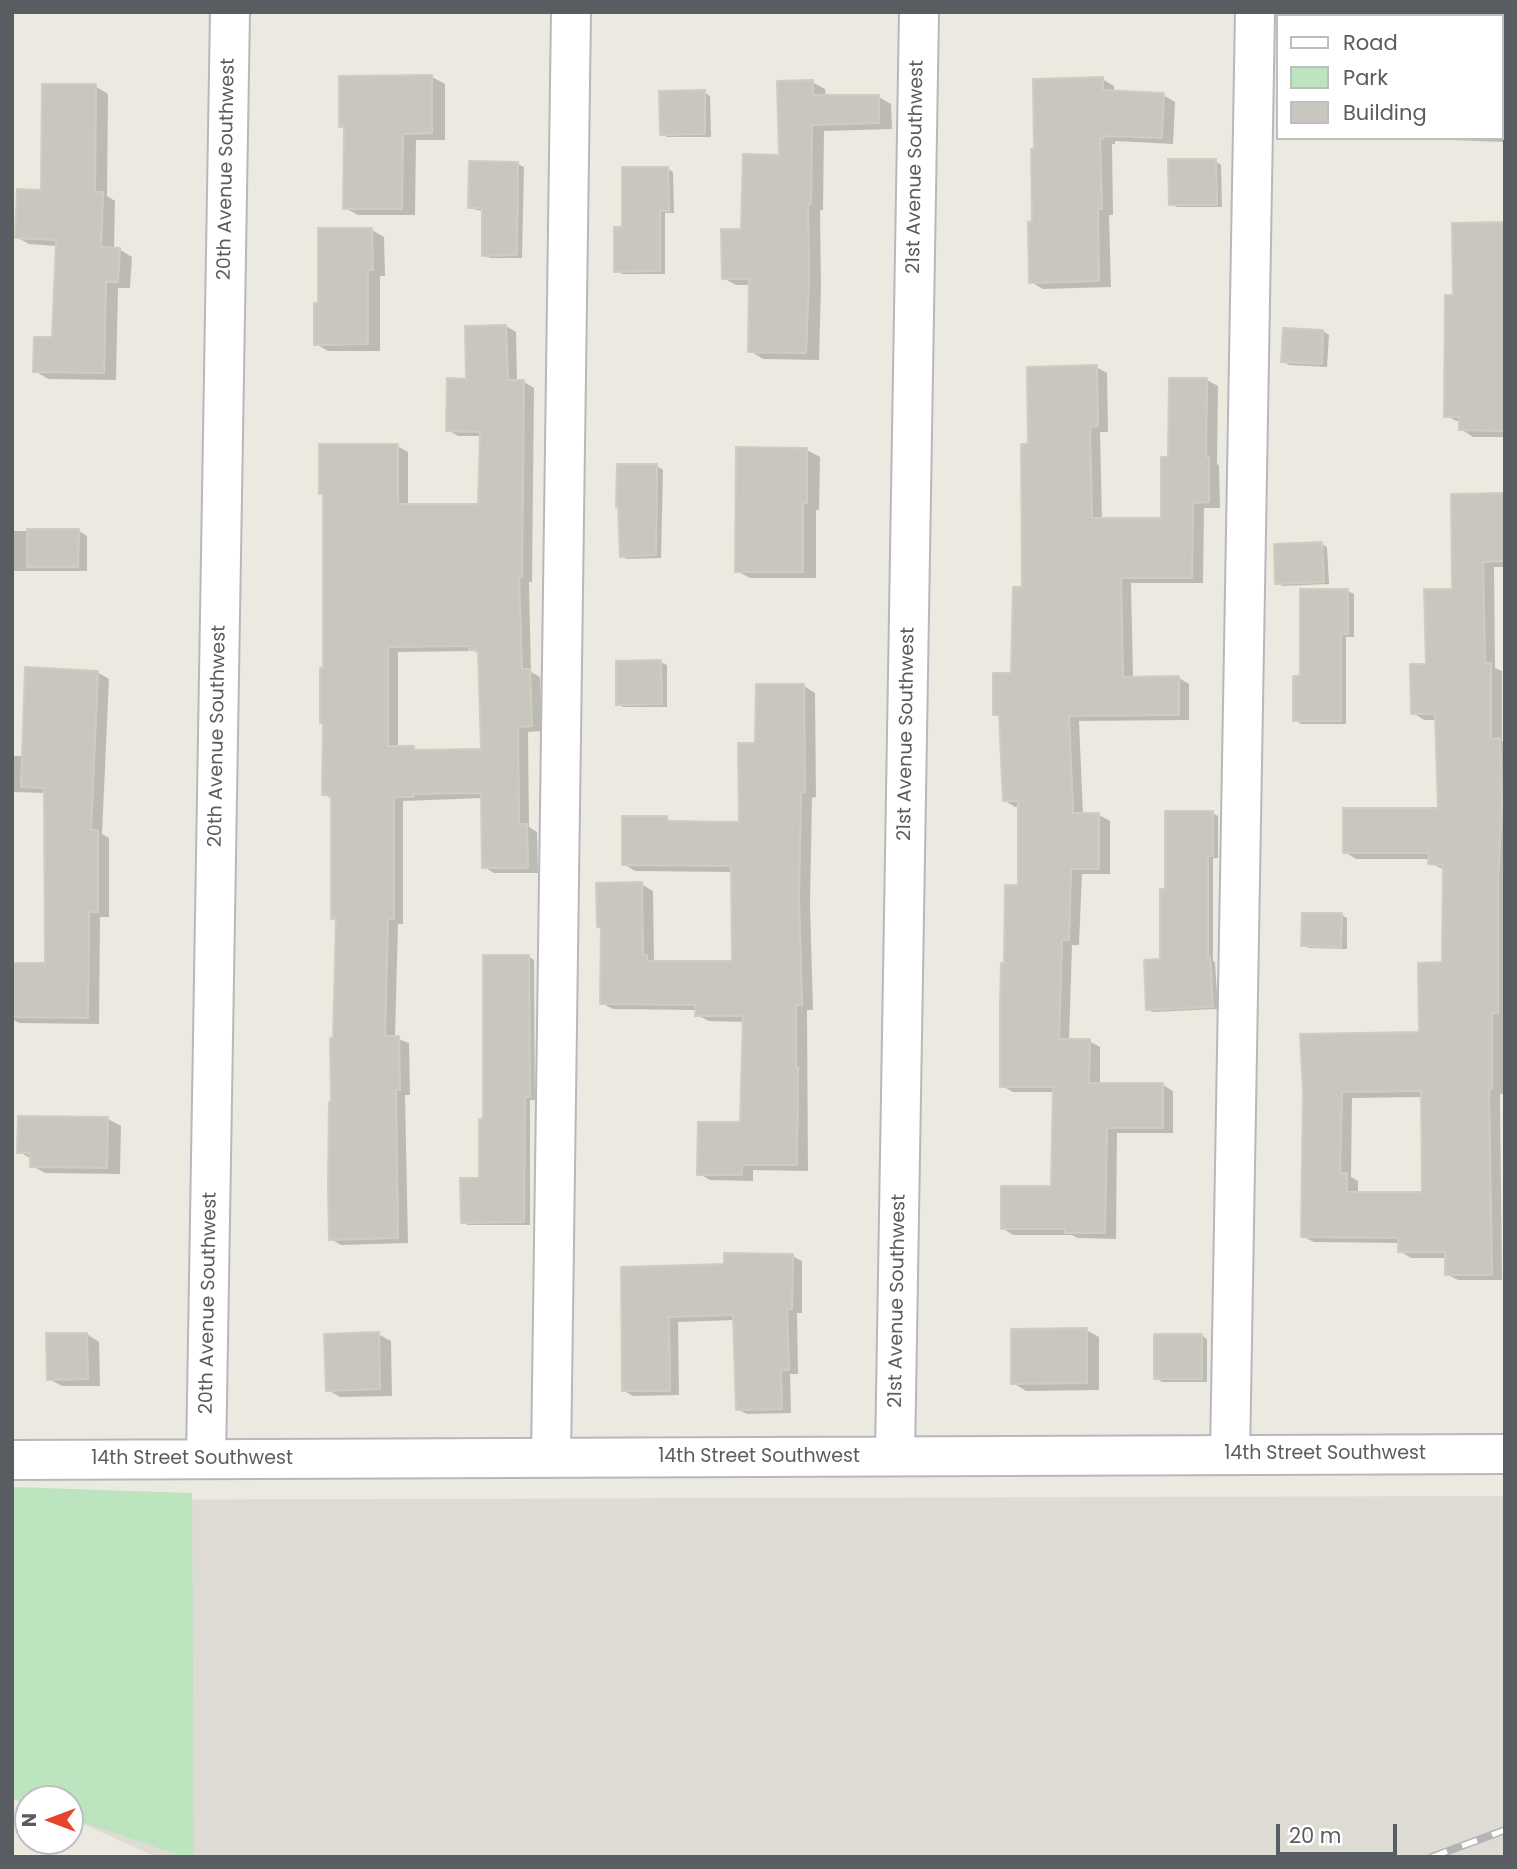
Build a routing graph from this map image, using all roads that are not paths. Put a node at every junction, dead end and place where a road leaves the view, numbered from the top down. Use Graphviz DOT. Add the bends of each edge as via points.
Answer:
graph roads {
  1 [pos="230,12"];
  2 [pos="571,12"];
  3 [pos="919,12"];
  4 [pos="1255,12"];
  5 [pos="1505,1454"];
  6 [pos="1230,1455"];
  7 [pos="895,1456"];
  8 [pos="551,1458"];
  9 [pos="206,1459"];
  10 [pos="12,1460"];
  1 -- 9 [label="street, 20th Avenue Southwest"];
  2 -- 8 [label="street"];
  3 -- 7 [label="street, 21st Avenue Southwest"];
  4 -- 6 [label="street"];
  5 -- 6 [label="street, 14th Street Southwest"];
  6 -- 7 [label="street, 14th Street Southwest"];
  7 -- 8 [label="street, 14th Street Southwest"];
  8 -- 9 [label="street, 14th Street Southwest"];
  9 -- 10 [label="street, 14th Street Southwest"];
}
